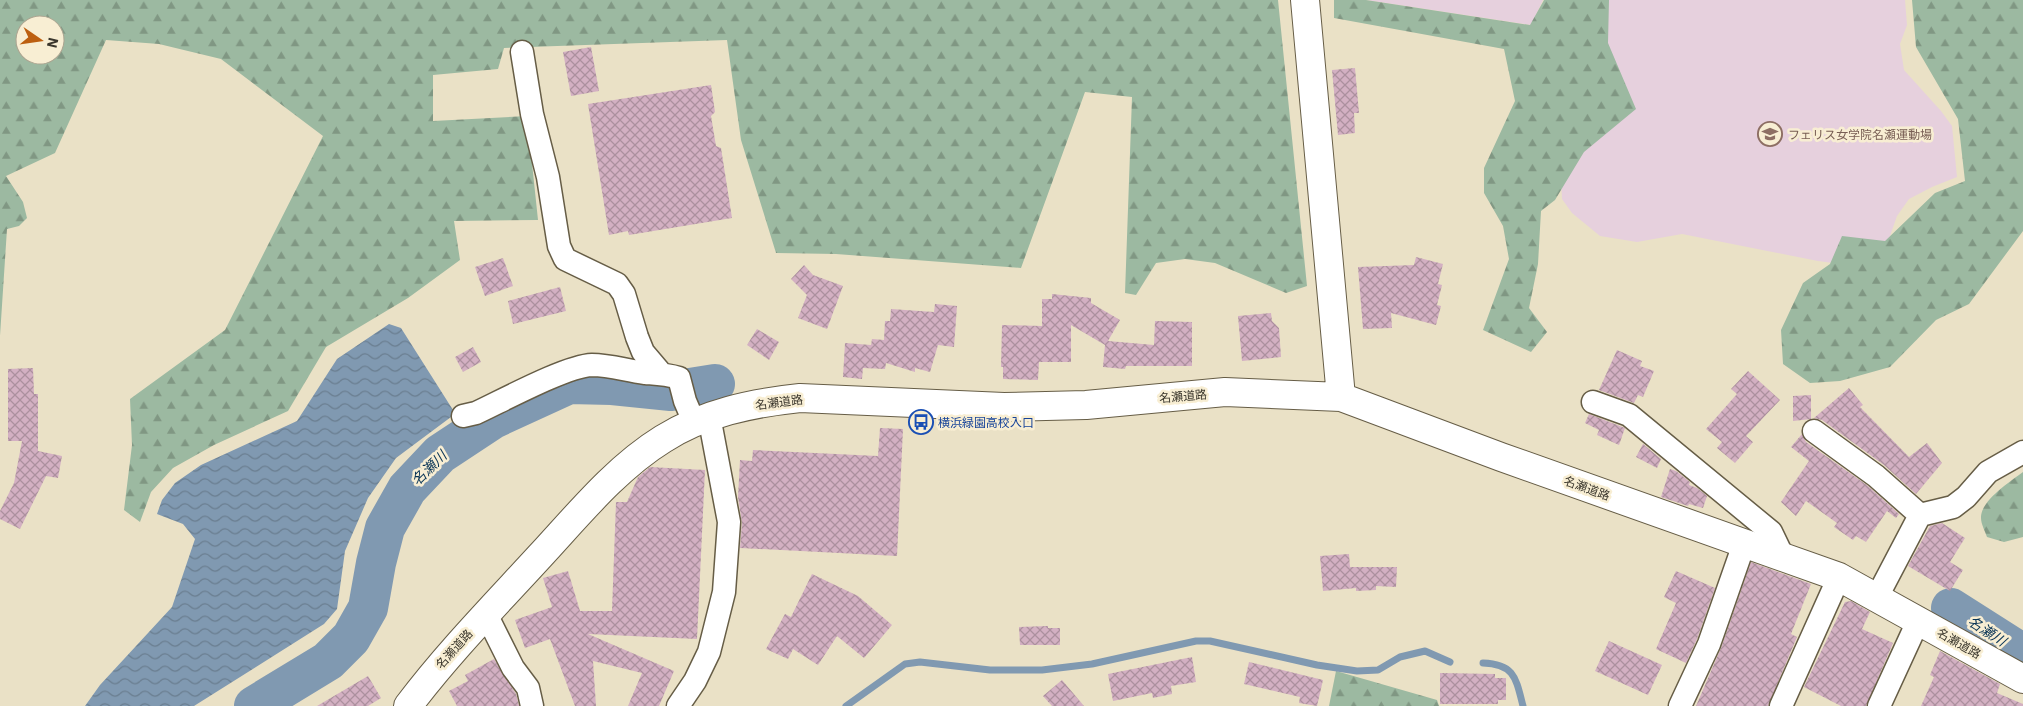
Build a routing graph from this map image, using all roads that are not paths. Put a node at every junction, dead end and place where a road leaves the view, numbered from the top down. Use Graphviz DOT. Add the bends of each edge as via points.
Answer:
graph roads {
  1 [pos="1305,0"];
  2 [pos="522,52"];
  3 [pos="669,375"];
  4 [pos="1341,397"];
  5 [pos="1593,402"];
  6 [pos="696,413"];
  7 [pos="463,416"];
  8 [pos="1814,431"];
  9 [pos="2023,452"];
  10 [pos="1920,515"];
  11 [pos="1744,544"];
  12 [pos="1783,557"];
  13 [pos="1839,576"];
  14 [pos="1877,597"];
  15 [pos="486,614"];
  16 [pos="1919,619"];
  17 [pos="2023,679"];
  18 [pos="408,706"];
  19 [pos="532,706"];
  20 [pos="678,706"];
  21 [pos="1680,706"];
  22 [pos="1781,706"];
  23 [pos="1879,706"];
  1 -- 4 [label="street"];
  2 -- 3 [label="street" via="559,246 565,259 617,284 624,294 644,352"];
  3 -- 6 [label="street"];
  3 -- 7 [label="street" via="590,365 570,370"];
  4 -- 6 [label="street, 名瀬道路" via="1225,392 1086,405 1004,407 800,398"];
  4 -- 11 [label="street, 名瀬道路"];
  5 -- 12 [label="street" via="1629,415 1771,532"];
  6 -- 15 [label="street, 名瀬道路" via="636,459 592,500"];
  6 -- 20 [label="street" via="729,522 726,574 709,652"];
  8 -- 10 [label="street" via="1876,476"];
  9 -- 10 [label="street" via="1988,472 1953,507"];
  10 -- 14 [label="street"];
  11 -- 12 [label="street, 名瀬道路"];
  11 -- 21 [label="street" via="1709,644"];
  12 -- 13 [label="street, 名瀬道路"];
  13 -- 14 [label="street, 名瀬道路"];
  13 -- 22 [label="street"];
  14 -- 16 [label="street, 名瀬道路"];
  15 -- 18 [label="street, 名瀬道路" via="431,675"];
  15 -- 19 [label="street" via="513,668 528,688"];
  16 -- 17 [label="street, 名瀬道路"];
  16 -- 23 [label="street"];
}
